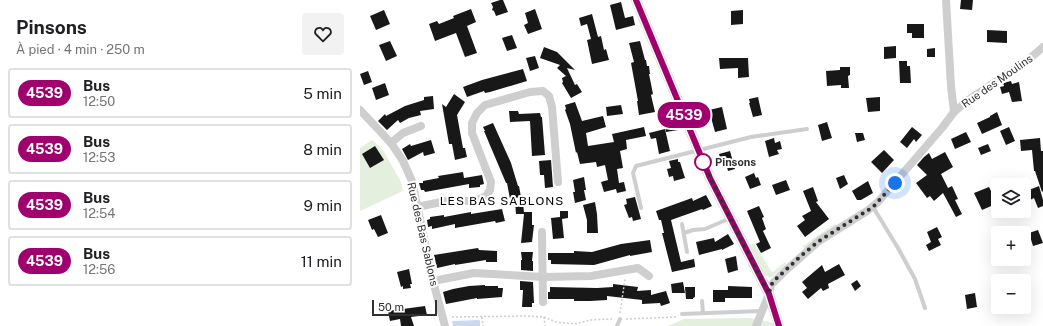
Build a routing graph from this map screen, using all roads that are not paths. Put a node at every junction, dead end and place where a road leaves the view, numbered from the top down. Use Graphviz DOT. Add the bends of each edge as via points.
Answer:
graph roads {
  1 [pos="636,0"];
  2 [pos="946,0"];
  3 [pos="1043,47"];
  4 [pos="360,110"];
  5 [pos="954,112"];
  6 [pos="421,126"];
  7 [pos="806,129"];
  8 [pos="391,143"];
  9 [pos="698,150"];
  10 [pos="558,182"];
  11 [pos="417,206"];
  12 [pos="873,207"];
  13 [pos="641,208"];
  14 [pos="729,216"];
  15 [pos="682,224"];
  16 [pos="542,232"];
  17 [pos="684,233"];
  18 [pos="687,252"];
  19 [pos="649,276"];
  20 [pos="543,277"];
  21 [pos="433,281"];
  22 [pos="769,294"];
  23 [pos="702,301"];
  24 [pos="543,302"];
  25 [pos="925,308"];
  26 [pos="762,311"];
  27 [pos="703,313"];
  28 [pos="682,314"];
  29 [pos="620,319"];
  30 [pos="445,326"];
  31 [pos="617,326"];
  32 [pos="756,326"];
  33 [pos="779,326"];
  1 -- 9 [label="street"];
  2 -- 5 [label="street"];
  3 -- 5 [label="street, Rue des Moulins"];
  4 -- 8 [label="street, Rue des Bas Sablons"];
  5 -- 12 [label="street, Rue des Moulins"];
  6 -- 8 [label="street"];
  7 -- 9 [label="lane" via="751,137"];
  8 -- 11 [label="street, Rue des Bas Sablons" via="412,181"];
  9 -- 13 [label="lane" via="636,166 632,173"];
  9 -- 14 [label="street"];
  10 -- 11 [label="street" via="549,96 543,90 530,92 485,105 472,123 472,133 491,182 486,196 481,199 451,200"];
  11 -- 21 [label="street, Rue des Bas Sablons"];
  12 -- 22 [label="street, Rue des Moulins" via="819,241 802,255 776,279"];
  12 -- 25 [label="lane" via="916,279"];
  14 -- 17 [label="lane" via="726,220 705,229"];
  14 -- 22 [label="street"];
  15 -- 17 [label="lane"];
  16 -- 20 [label="street"];
  17 -- 18 [label="lane"];
  19 -- 20 [label="street" via="638,268 591,276"];
  20 -- 21 [label="street" via="474,273"];
  20 -- 24 [label="street"];
  21 -- 30 [label="street, Rue des Bas Sablons"];
  22 -- 26 [label="street, Rue des Moulins"];
  22 -- 33 [label="street"];
  23 -- 27 [label="lane"];
  26 -- 27 [label="lane"];
  26 -- 32 [label="street, Rue des Moulins"];
  27 -- 28 [label="lane"];
  29 -- 31 [label="lane"];
}
